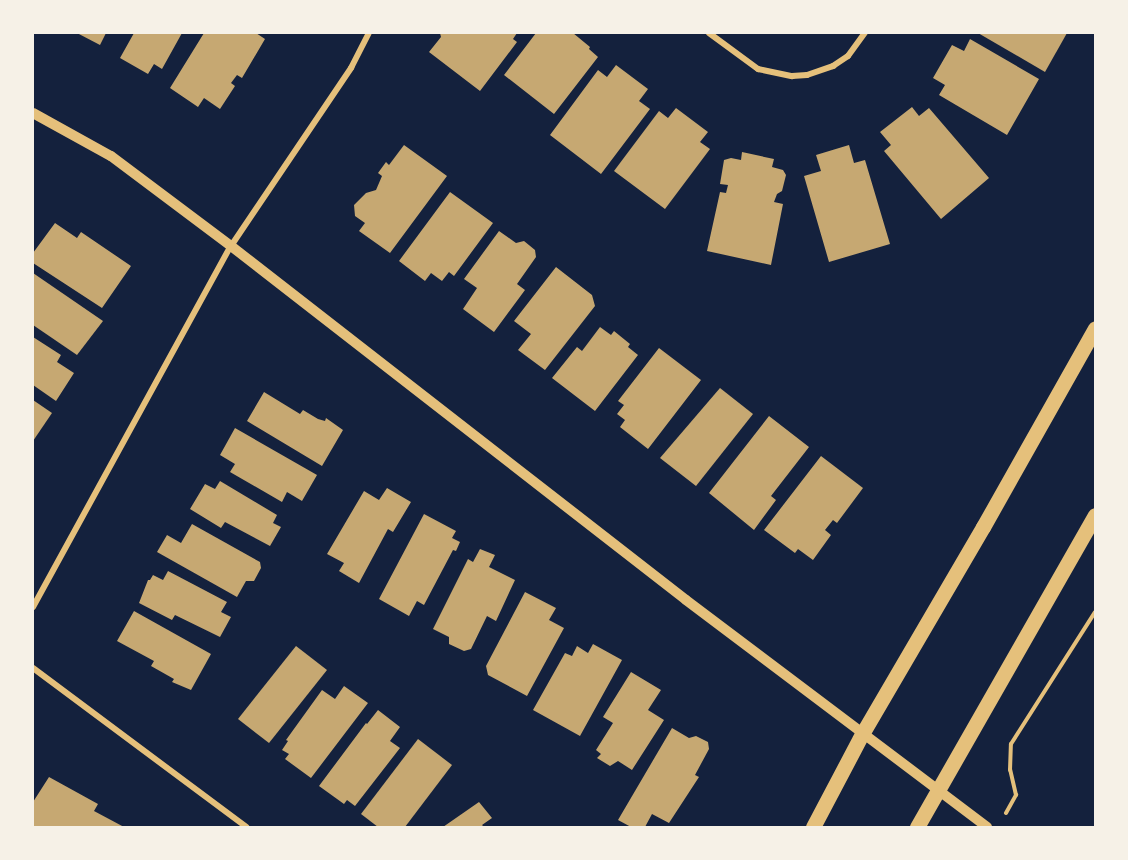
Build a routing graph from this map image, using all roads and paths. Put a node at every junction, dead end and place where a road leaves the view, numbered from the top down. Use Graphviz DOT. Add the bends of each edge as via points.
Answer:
graph roads {
  1 [pos="369,33"];
  2 [pos="709,33"];
  3 [pos="865,33"];
  4 [pos="33,113"];
  5 [pos="231,246"];
  6 [pos="1095,327"];
  7 [pos="1095,514"];
  8 [pos="33,607"];
  9 [pos="1095,612"];
  10 [pos="33,668"];
  11 [pos="862,734"];
  12 [pos="938,790"];
  13 [pos="1016,795"];
  14 [pos="246,827"];
  15 [pos="813,827"];
  16 [pos="917,827"];
  17 [pos="987,827"];
  1 -- 5 [label="street" via="351,68"];
  2 -- 3 [label="street" via="758,69 792,76 833,66 848,56"];
  4 -- 5 [label="street" via="111,156"];
  5 -- 8 [label="street"];
  5 -- 11 [label="street"];
  6 -- 11 [label="main road"];
  7 -- 12 [label="main road"];
  9 -- 13 [label="path" via="1011,744 1010,770"];
  10 -- 14 [label="street"];
  11 -- 12 [label="street"];
  11 -- 15 [label="main road"];
  12 -- 16 [label="main road"];
  12 -- 17 [label="street"];
}
